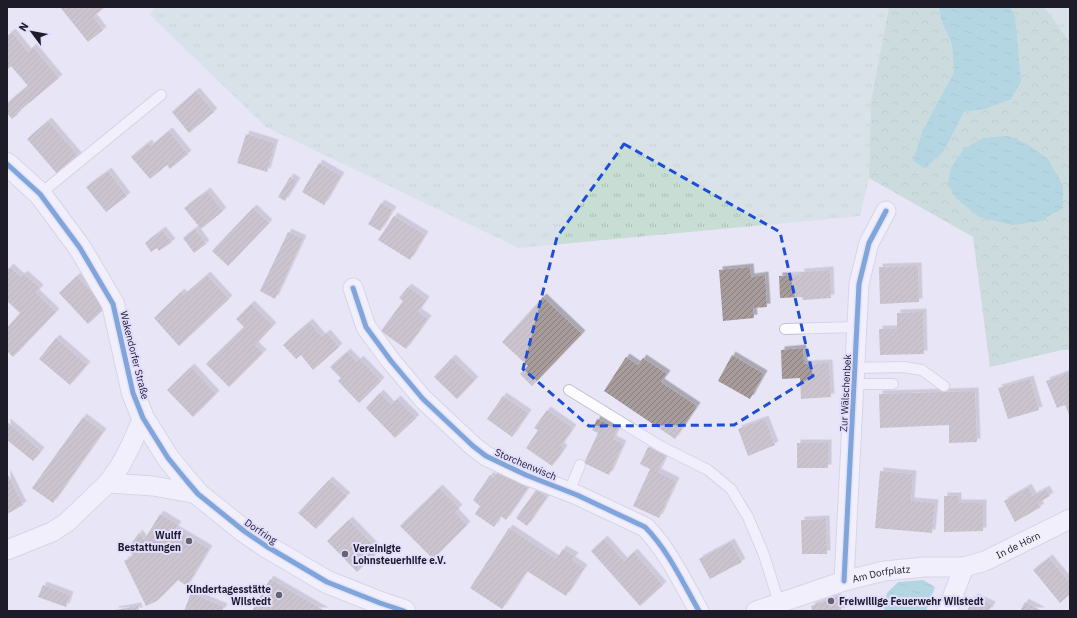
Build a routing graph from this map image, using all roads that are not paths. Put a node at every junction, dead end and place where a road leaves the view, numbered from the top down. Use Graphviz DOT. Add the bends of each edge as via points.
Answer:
graph roads {
  1 [pos="161,96"];
  2 [pos="7,164"];
  3 [pos="40,194"];
  4 [pos="886,211"];
  5 [pos="353,288"];
  6 [pos="857,327"];
  7 [pos="785,329"];
  8 [pos="855,376"];
  9 [pos="893,384"];
  10 [pos="944,386"];
  11 [pos="569,390"];
  12 [pos="143,418"];
  13 [pos="580,465"];
  14 [pos="108,483"];
  15 [pos="569,492"];
  16 [pos="198,494"];
  17 [pos="1070,519"];
  18 [pos="7,550"];
  19 [pos="964,567"];
  20 [pos="844,581"];
  21 [pos="779,603"];
  22 [pos="378,607"];
  23 [pos="404,611"];
  24 [pos="699,611"];
  25 [pos="756,611"];
  26 [pos="947,611"];
  1 -- 3 [label="lane"];
  2 -- 3 [label="street, Wakendorfer Straße"];
  3 -- 12 [label="street, Wakendorfer Straße" via="80,248 113,304 133,393"];
  4 -- 6 [label="street, Zur Wälschenbek" via="869,242 859,284"];
  5 -- 15 [label="street, Storchenwisch" via="366,327 423,399 463,437 486,456"];
  6 -- 7 [label="lane"];
  6 -- 8 [label="street, Zur Wälschenbek"];
  8 -- 9 [label="lane"];
  8 -- 10 [label="lane" via="903,367 922,370"];
  8 -- 20 [label="street, Zur Wälschenbek"];
  11 -- 21 [label="lane" via="660,446 708,470 731,489 748,517 764,555"];
  12 -- 14 [label="street" via="120,466"];
  12 -- 16 [label="street, Dorfring" via="168,458"];
  13 -- 15 [label="lane"];
  14 -- 16 [label="street, Dorfring" via="153,486"];
  14 -- 18 [label="street" via="57,529"];
  15 -- 24 [label="street, Storchenwisch" via="645,527 670,562"];
  16 -- 22 [label="street, Dorfring" via="266,546 327,582"];
  17 -- 19 [label="street, In de Hörn" via="985,560"];
  19 -- 20 [label="street, Am Dorfplatz" via="884,571"];
  19 -- 26 [label="street"];
  20 -- 21 [label="street, Am Dorfplatz"];
  21 -- 25 [label="street, Am Dorfplatz"];
  22 -- 23 [label="street, Dorfring"];
}
